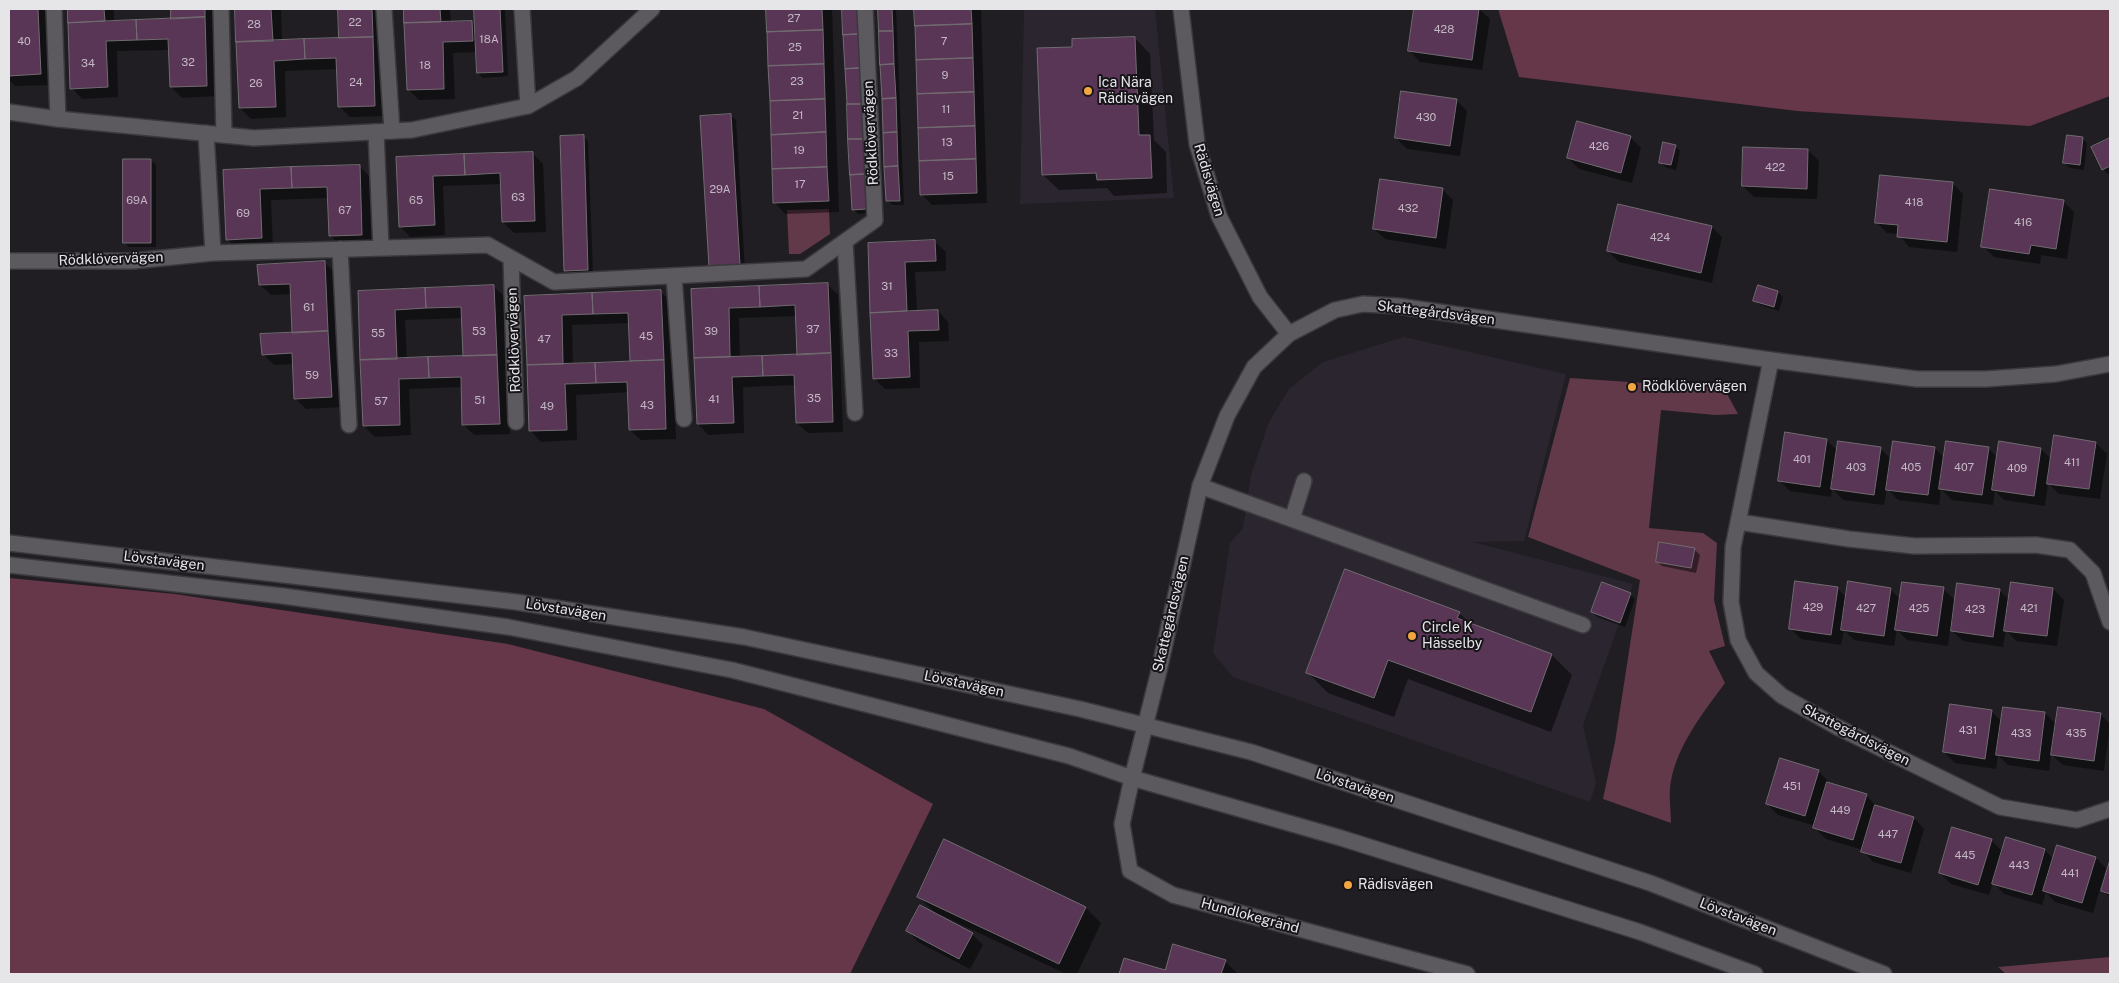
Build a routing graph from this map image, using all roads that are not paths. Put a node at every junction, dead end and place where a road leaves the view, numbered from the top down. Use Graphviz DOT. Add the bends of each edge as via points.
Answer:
graph roads {
  1 [pos="54,9"];
  2 [pos="221,9"];
  3 [pos="384,9"];
  4 [pos="522,9"];
  5 [pos="652,9"];
  6 [pos="865,9"];
  7 [pos="1181,9"];
  8 [pos="528,106"];
  9 [pos="9,112"];
  10 [pos="58,119"];
  11 [pos="392,131"];
  12 [pos="376,132"];
  13 [pos="206,133"];
  14 [pos="224,135"];
  15 [pos="845,242"];
  16 [pos="381,248"];
  17 [pos="340,249"];
  18 [pos="213,253"];
  19 [pos="511,258"];
  20 [pos="9,261"];
  21 [pos="674,276"];
  22 [pos="1289,334"];
  23 [pos="1771,360"];
  24 [pos="2110,364"];
  25 [pos="856,413"];
  26 [pos="684,419"];
  27 [pos="516,422"];
  28 [pos="349,425"];
  29 [pos="1304,481"];
  30 [pos="1200,486"];
  31 [pos="1292,519"];
  32 [pos="1739,522"];
  33 [pos="9,543"];
  34 [pos="9,565"];
  35 [pos="2110,622"];
  36 [pos="1583,624"];
  37 [pos="1145,724"];
  38 [pos="1132,778"];
  39 [pos="2110,809"];
  40 [pos="1467,974"];
  41 [pos="1756,974"];
  42 [pos="1884,974"];
  1 -- 10 [label="street"];
  2 -- 14 [label="street"];
  3 -- 11 [label="street"];
  4 -- 8 [label="street"];
  5 -- 8 [label="street" via="577,78"];
  6 -- 15 [label="street, Rödklövervägen" via="875,220"];
  7 -- 22 [label="street, Rädisvägen" via="1197,144 1219,216 1260,297"];
  8 -- 11 [label="street" via="412,130"];
  9 -- 10 [label="street"];
  10 -- 13 [label="street"];
  11 -- 12 [label="street"];
  12 -- 14 [label="street" via="254,138"];
  12 -- 16 [label="street"];
  13 -- 14 [label="street"];
  13 -- 18 [label="street"];
  15 -- 21 [label="street, Rödklövervägen" via="806,269"];
  15 -- 25 [label="street"];
  16 -- 17 [label="street, Rödklövervägen"];
  16 -- 19 [label="street, Rödklövervägen" via="488,245"];
  17 -- 18 [label="street, Rödklövervägen"];
  17 -- 28 [label="street"];
  18 -- 20 [label="street, Rödklövervägen" via="133,261"];
  19 -- 21 [label="street, Rödklövervägen" via="554,282"];
  19 -- 27 [label="street, Rödklövervägen"];
  21 -- 26 [label="street"];
  22 -- 23 [label="street, Skattegårdsvägen" via="1335,310 1362,304"];
  22 -- 30 [label="street, Skattegårdsvägen" via="1254,367 1227,416"];
  23 -- 24 [label="street, Skattegårdsvägen" via="1926,379 2056,374"];
  23 -- 32 [label="street, Skattegårdsvägen"];
  29 -- 31 [label="street"];
  30 -- 31 [label="street"];
  30 -- 37 [label="street, Skattegårdsvägen"];
  31 -- 36 [label="street"];
  32 -- 35 [label="street" via="1914,546 2036,545 2070,550 2092,573"];
  32 -- 39 [label="street, Skattegårdsvägen" via="1731,602 1738,640 1756,673 1782,696 1837,727 2000,807 2077,820"];
  33 -- 37 [label="street, Lövstavägen" via="516,602 744,637"];
  34 -- 38 [label="street, Lövstavägen" via="282,596 508,627 732,670 1069,756"];
  37 -- 38 [label="street, Skattegårdsvägen"];
  37 -- 42 [label="street, Lövstavägen" via="1251,752 1650,883"];
  38 -- 40 [label="street, Hundlokegränd" via="1122,824 1130,872 1173,895"];
  38 -- 41 [label="street, Lövstavägen" via="1340,838 1602,920"];
}
